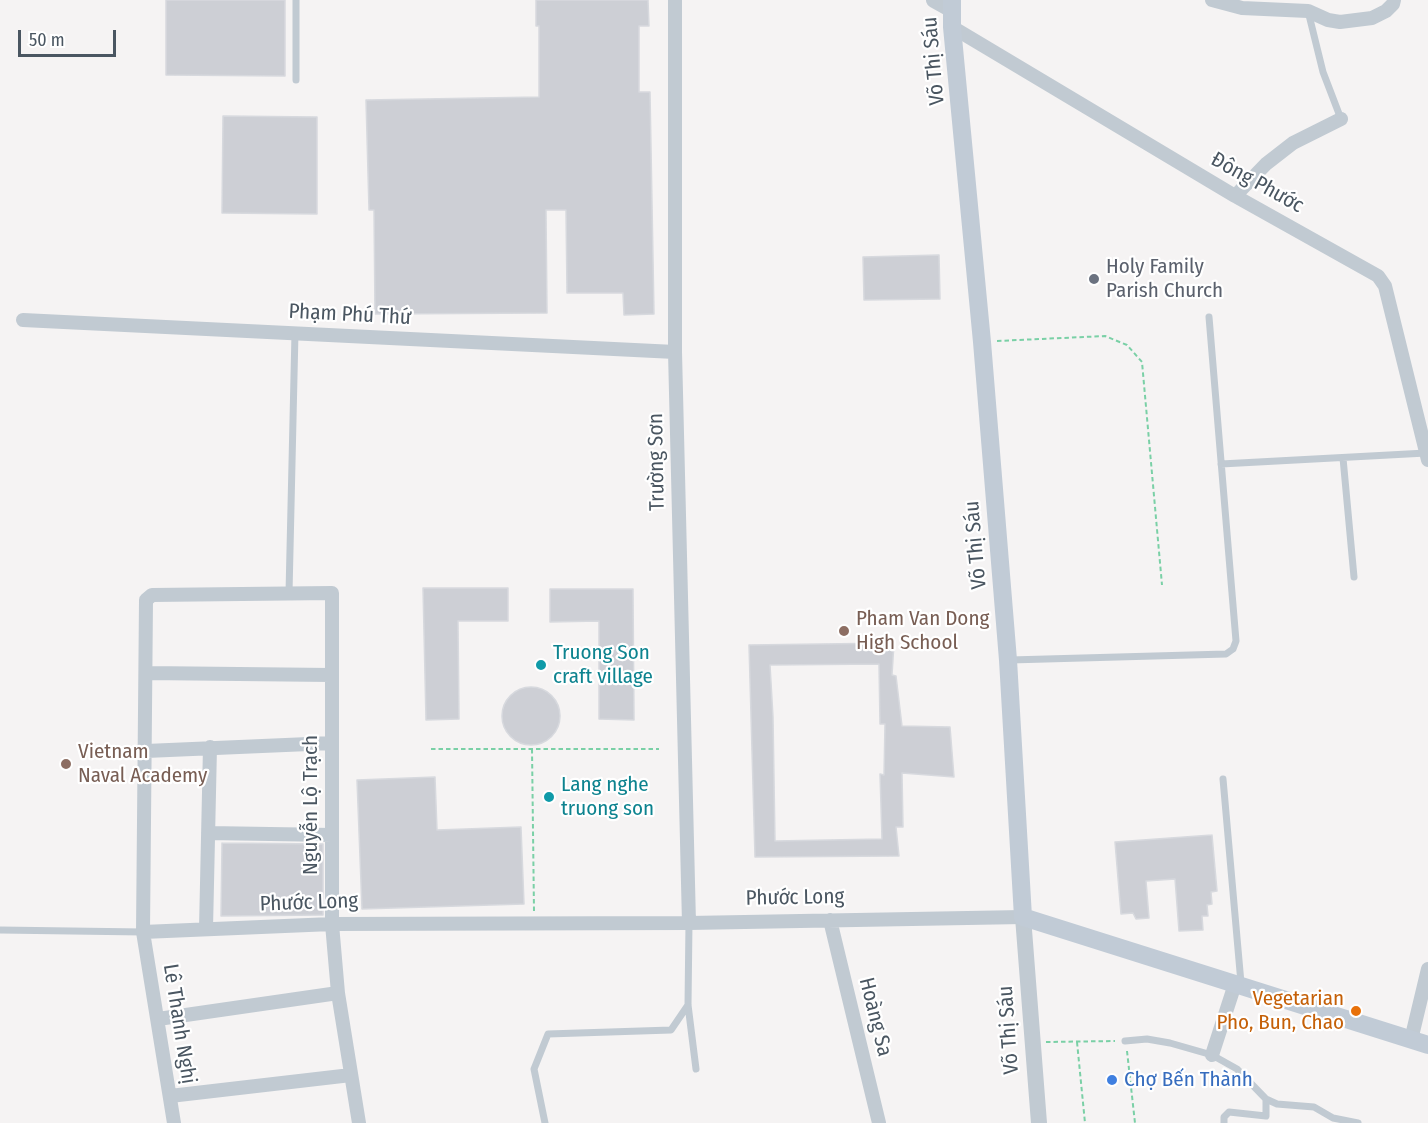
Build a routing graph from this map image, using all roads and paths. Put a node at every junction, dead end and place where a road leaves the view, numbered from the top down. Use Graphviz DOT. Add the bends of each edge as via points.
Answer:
graph roads {
  1 [pos="296,0"];
  2 [pos="675,0"];
  3 [pos="934,0"];
  4 [pos="1212,0"];
  5 [pos="1394,0"];
  6 [pos="1243,4"];
  7 [pos="1304,7"];
  8 [pos="952,12"];
  9 [pos="296,80"];
  10 [pos="1341,119"];
  11 [pos="1235,196"];
  12 [pos="1209,316"];
  13 [pos="24,320"];
  14 [pos="295,333"];
  15 [pos="982,342"];
  16 [pos="675,352"];
  17 [pos="1427,456"];
  18 [pos="1343,458"];
  19 [pos="1221,464"];
  20 [pos="1354,577"];
  21 [pos="1162,585"];
  22 [pos="289,593"];
  23 [pos="1008,660"];
  24 [pos="146,673"];
  25 [pos="331,675"];
  26 [pos="332,743"];
  27 [pos="210,747"];
  28 [pos="431,749"];
  29 [pos="532,749"];
  30 [pos="659,749"];
  31 [pos="146,751"];
  32 [pos="1222,780"];
  33 [pos="208,833"];
  34 [pos="332,835"];
  35 [pos="1023,917"];
  36 [pos="830,920"];
  37 [pos="535,923"];
  38 [pos="689,923"];
  39 [pos="332,924"];
  40 [pos="206,929"];
  41 [pos="0,930"];
  42 [pos="143,932"];
  43 [pos="1428,969"];
  44 [pos="1238,985"];
  45 [pos="338,993"];
  46 [pos="688,1005"];
  47 [pos="158,1019"];
  48 [pos="1076,1041"];
  49 [pos="1125,1041"];
  50 [pos="1033,1042"];
  51 [pos="1419,1043"];
  52 [pos="1212,1055"];
  53 [pos="696,1069"];
  54 [pos="351,1074"];
  55 [pos="170,1096"];
  56 [pos="1266,1099"];
  57 [pos="174,1123"];
  58 [pos="359,1123"];
  59 [pos="545,1123"];
  60 [pos="879,1123"];
  61 [pos="1039,1123"];
  62 [pos="1085,1123"];
  63 [pos="1135,1123"];
  64 [pos="1224,1123"];
  65 [pos="1358,1123"];
  1 -- 9 [label="lane"];
  2 -- 16 [label="street, Trường Sơn"];
  3 -- 8 [label="street"];
  4 -- 6 [label="street"];
  5 -- 7 [label="street" via="1386,11 1353,21 1328,20"];
  6 -- 7 [label="street"];
  7 -- 10 [label="lane"];
  8 -- 11 [label="street, Đông Phước"];
  8 -- 15 [label="main road, Võ Thị Sáu"];
  10 -- 11 [label="street" via="1293,143"];
  11 -- 17 [label="street, Đông Phước" via="1378,276 1385,286"];
  12 -- 19 [label="lane"];
  13 -- 14 [label="street, Phạm Phú Thứ"];
  14 -- 16 [label="street, Phạm Phú Thứ"];
  14 -- 22 [label="lane"];
  15 -- 21 [label="path" via="1105,336 1117,339 1136,353 1142,362"];
  15 -- 23 [label="main road, Võ Thị Sáu"];
  16 -- 38 [label="street, Trường Sơn"];
  17 -- 18 [label="lane"];
  18 -- 19 [label="lane"];
  18 -- 20 [label="lane"];
  19 -- 23 [label="lane" via="1236,641 1230,652"];
  22 -- 24 [label="street, Lê Thanh Nghị" via="148,596"];
  22 -- 25 [label="street, Nguyễn Lộ Trạch" via="332,593"];
  23 -- 35 [label="main road, Võ Thị Sáu"];
  24 -- 25 [label="street"];
  24 -- 31 [label="street, Lê Thanh Nghị"];
  25 -- 26 [label="street, Nguyễn Lộ Trạch"];
  26 -- 27 [label="street"];
  26 -- 34 [label="street, Nguyễn Lộ Trạch"];
  27 -- 31 [label="street"];
  27 -- 33 [label="street"];
  28 -- 29 [label="path"];
  29 -- 30 [label="path"];
  29 -- 37 [label="path"];
  31 -- 42 [label="street, Lê Thanh Nghị"];
  32 -- 44 [label="lane"];
  33 -- 34 [label="street"];
  33 -- 40 [label="street"];
  34 -- 39 [label="street, Nguyễn Lộ Trạch"];
  35 -- 36 [label="street, Phước Long"];
  35 -- 44 [label="main road, Phước Long"];
  35 -- 50 [label="street, Võ Thị Sáu"];
  36 -- 38 [label="street, Phước Long"];
  36 -- 60 [label="street, Hoàng Sa"];
  37 -- 38 [label="street, Phước Long"];
  37 -- 39 [label="street, Phước Long"];
  38 -- 46 [label="lane"];
  39 -- 40 [label="street, Phước Long"];
  39 -- 45 [label="street, Nguyễn Lộ Trạch"];
  40 -- 42 [label="street, Phước Long"];
  41 -- 42 [label="lane"];
  42 -- 47 [label="street, Lê Thanh Nghị"];
  43 -- 51 [label="street"];
  44 -- 51 [label="main road, Phước Long"];
  44 -- 52 [label="street"];
  45 -- 47 [label="street"];
  45 -- 54 [label="street, Nguyễn Lộ Trạch"];
  46 -- 53 [label="lane"];
  46 -- 59 [label="lane" via="671,1030 548,1034 534,1069"];
  47 -- 55 [label="street, Lê Thanh Nghị"];
  48 -- 49 [label="path"];
  48 -- 50 [label="path"];
  48 -- 62 [label="path"];
  49 -- 52 [label="lane" via="1147,1039"];
  49 -- 63 [label="path"];
  50 -- 61 [label="street, Võ Thị Sáu"];
  52 -- 56 [label="lane" via="1237,1069"];
  54 -- 55 [label="street"];
  54 -- 58 [label="street, Nguyễn Lộ Trạch"];
  55 -- 57 [label="street, Lê Thanh Nghị"];
  56 -- 64 [label="lane" via="1266,1116 1229,1112"];
  56 -- 65 [label="lane" via="1277,1104 1314,1107 1334,1118"];
}
